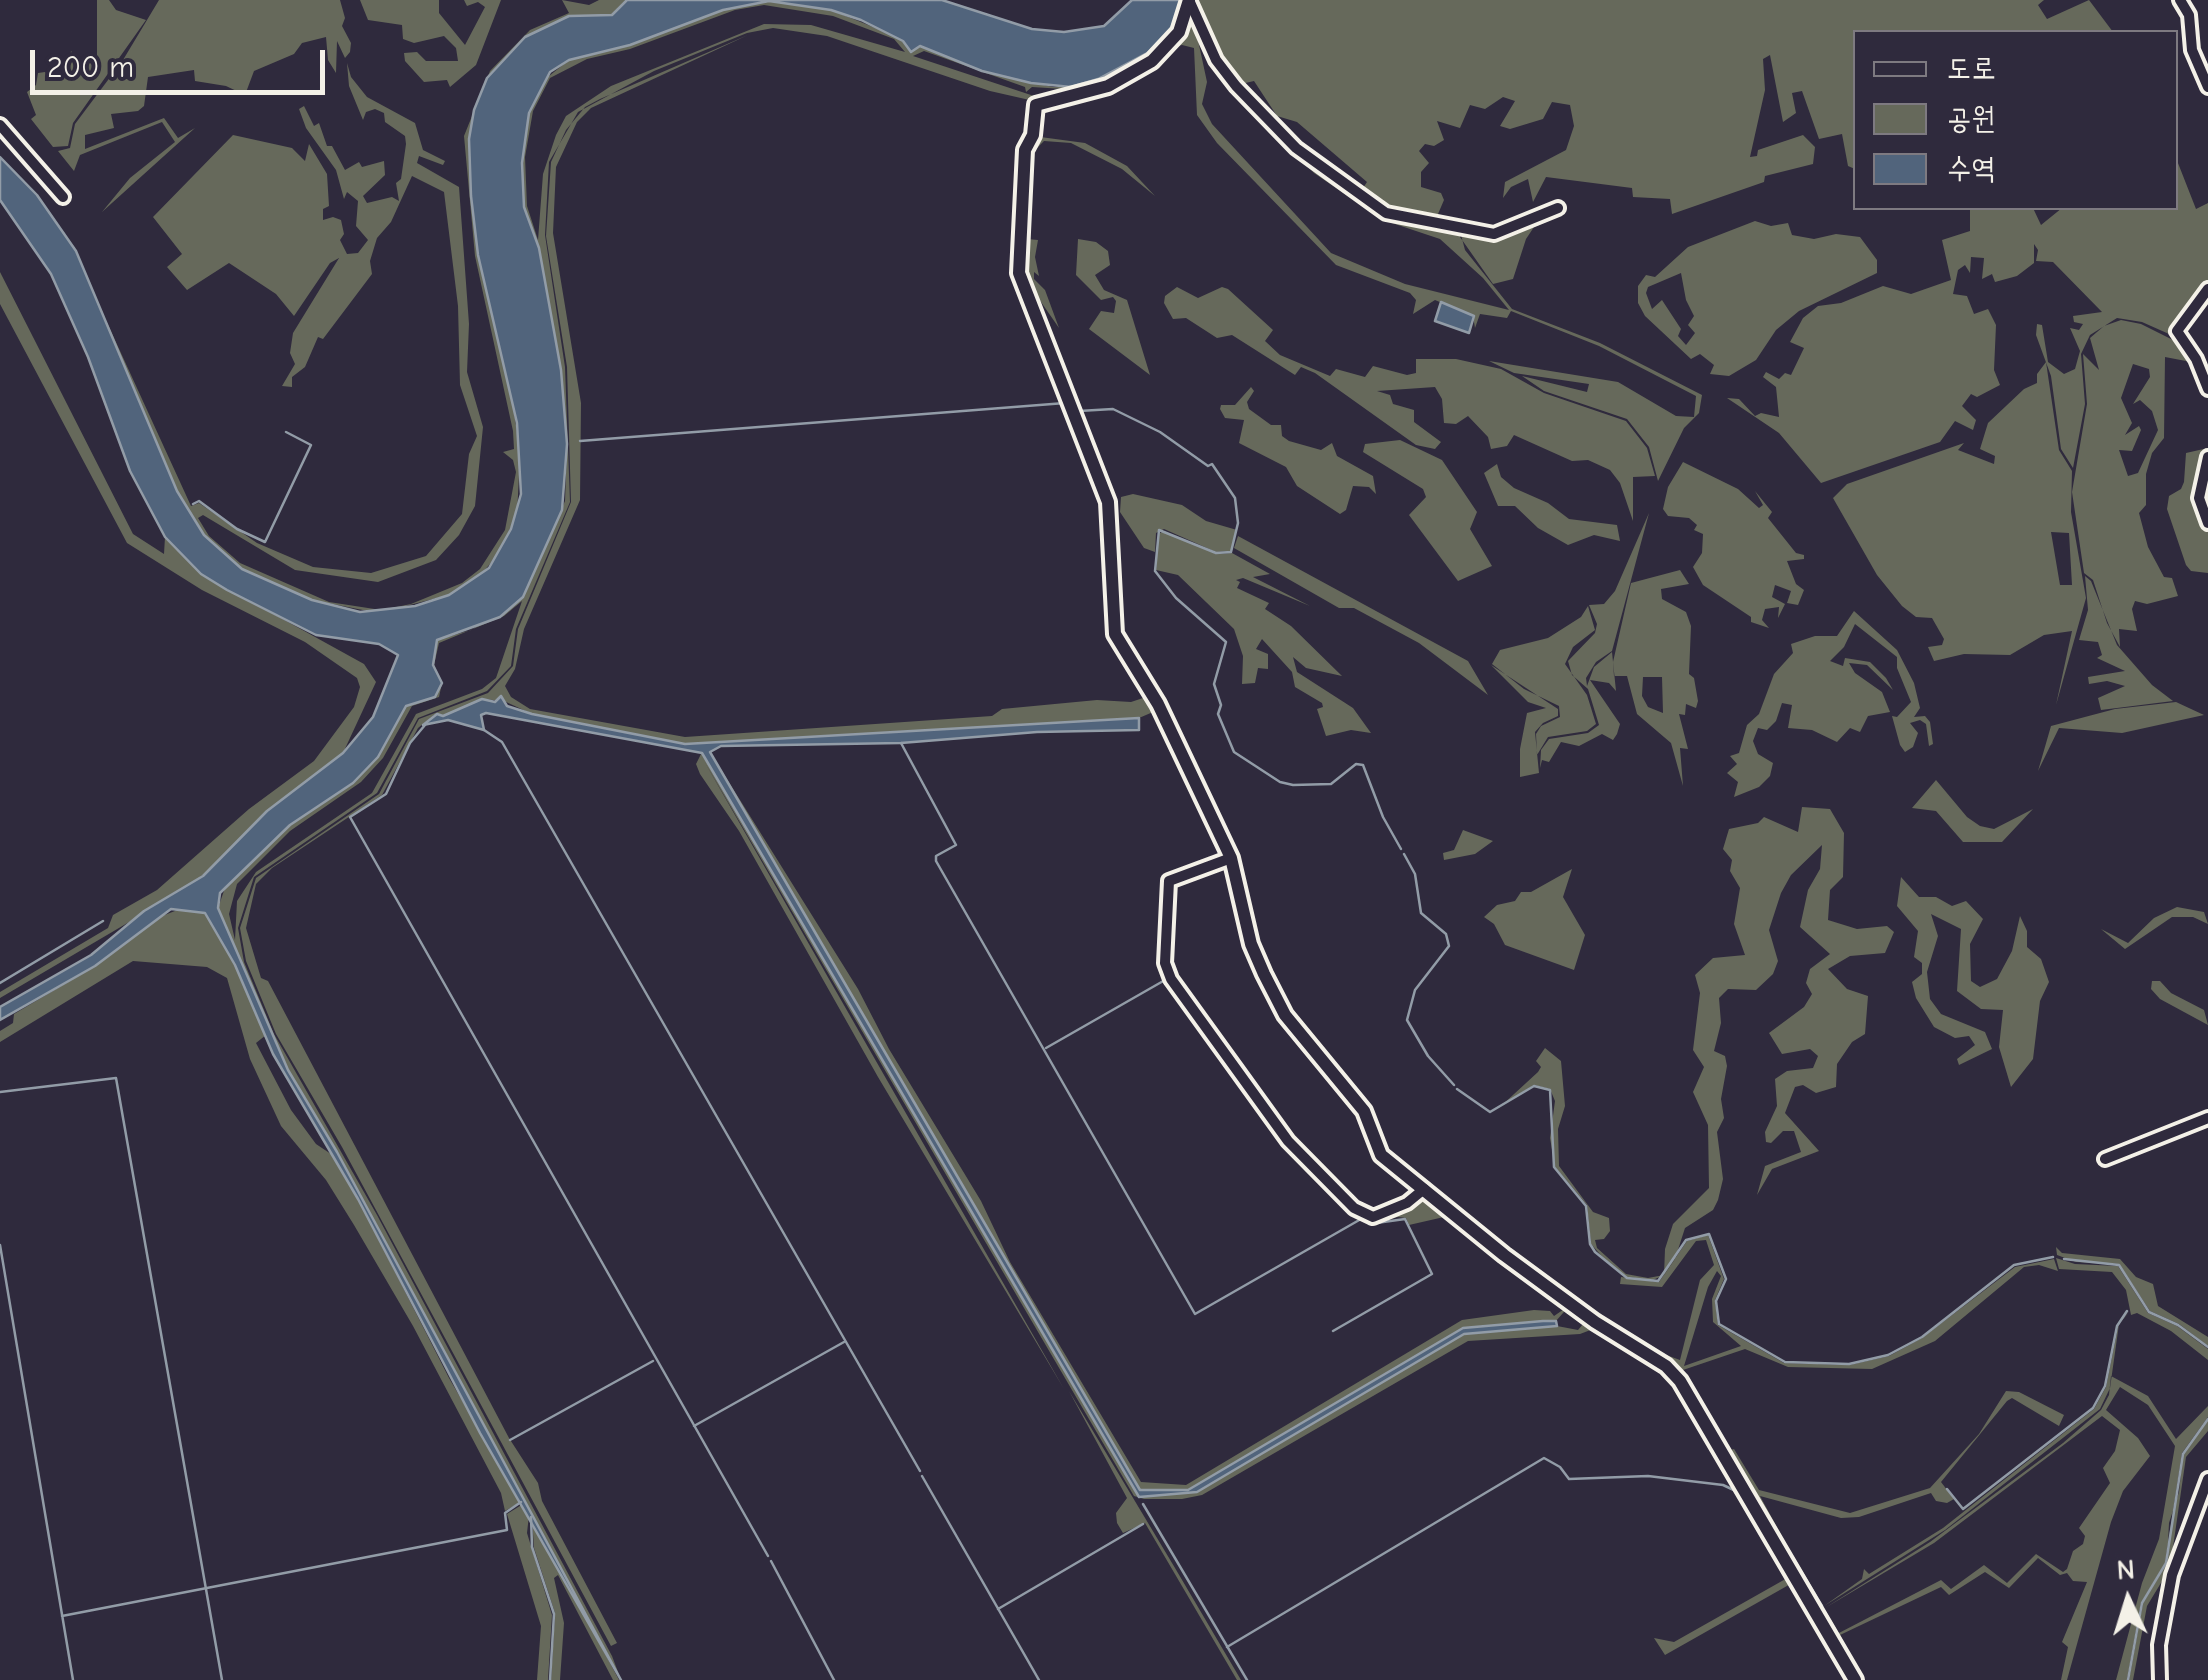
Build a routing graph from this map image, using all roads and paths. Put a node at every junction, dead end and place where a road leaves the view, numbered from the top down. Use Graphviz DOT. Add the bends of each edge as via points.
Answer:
graph roads {
  1 [pos="1189,0"];
  2 [pos="2180,0"];
  3 [pos="2208,87"];
  4 [pos="0,124"];
  5 [pos="63,196"];
  6 [pos="1558,208"];
  7 [pos="2208,289"];
  8 [pos="2208,389"];
  9 [pos="2208,457"];
  10 [pos="2208,523"];
  11 [pos="1231,858"];
  12 [pos="2208,1118"];
  13 [pos="2105,1158"];
  14 [pos="1424,1189"];
  15 [pos="2208,1480"];
  16 [pos="1856,1680"];
  17 [pos="2160,1680"];
  1 -- 6 [label="street" via="1216,60 1236,86 1296,148 1386,214 1494,234"];
  1 -- 11 [label="street" via="1179,32 1138,71 1086,94 1036,104 1025,150 1019,274 1108,502 1115,634 1158,704"];
  2 -- 3 [label="street"];
  4 -- 5 [label="street"];
  7 -- 8 [label="street" via="2177,332"];
  9 -- 10 [label="street" via="2198,498"];
  11 -- 14 [label="street" via="1250,944 1286,1014 1364,1112 1381,1155"];
  11 -- 14 [label="street" via="1169,880 1165,963 1171,980 1288,1142 1354,1208 1373,1217"];
  12 -- 13 [label="street"];
  14 -- 16 [label="street" via="1680,1381"];
  15 -- 17 [label="street" via="2172,1575 2159,1644"];
}
